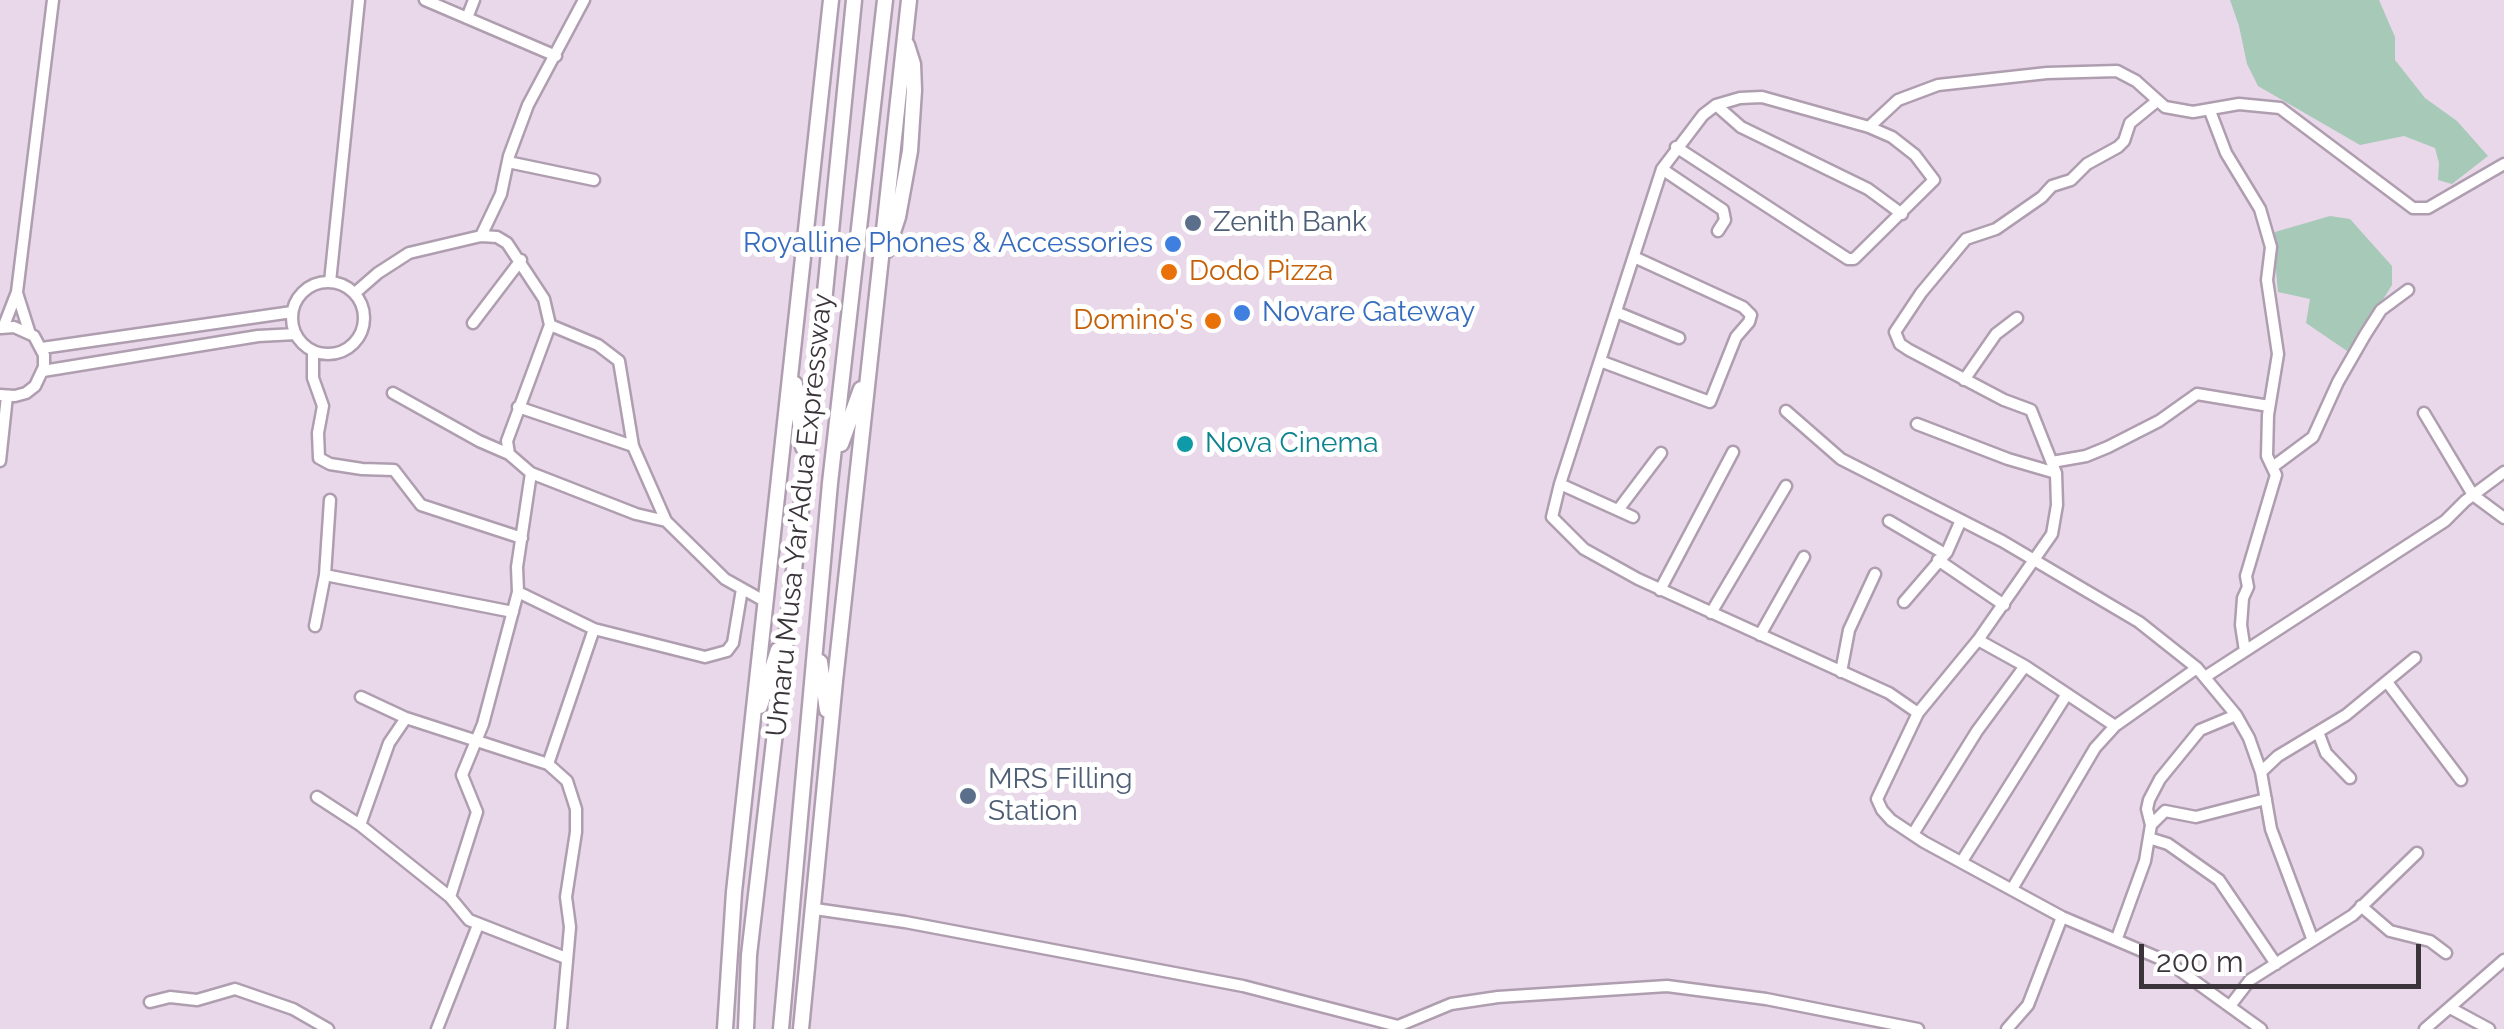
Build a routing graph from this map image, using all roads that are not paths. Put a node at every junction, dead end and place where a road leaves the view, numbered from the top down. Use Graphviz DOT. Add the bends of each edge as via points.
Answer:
graph roads {
  1 [pos="52,0"];
  2 [pos="359,0"];
  3 [pos="425,0"];
  4 [pos="474,0"];
  5 [pos="584,0"];
  6 [pos="831,0"];
  7 [pos="854,0"];
  8 [pos="884,0"];
  9 [pos="909,0"];
  10 [pos="467,18"];
  11 [pos="556,56"];
  12 [pos="2157,102"];
  13 [pos="1716,105"];
  14 [pos="2210,111"];
  15 [pos="1869,126"];
  16 [pos="1676,147"];
  17 [pos="508,162"];
  18 [pos="2504,164"];
  19 [pos="1662,168"];
  20 [pos="594,180"];
  21 [pos="1902,214"];
  22 [pos="1718,232"];
  23 [pos="481,236"];
  24 [pos="1634,257"];
  25 [pos="521,260"];
  26 [pos="330,282"];
  27 [pos="2408,290"];
  28 [pos="17,292"];
  29 [pos="355,293"];
  30 [pos="292,312"];
  31 [pos="1616,312"];
  32 [pos="2017,318"];
  33 [pos="473,323"];
  34 [pos="550,325"];
  35 [pos="1,328"];
  36 [pos="30,334"];
  37 [pos="296,334"];
  38 [pos="1679,338"];
  39 [pos="42,348"];
  40 [pos="313,351"];
  41 [pos="792,359"];
  42 [pos="1600,360"];
  43 [pos="869,366"];
  44 [pos="43,371"];
  45 [pos="1964,380"];
  46 [pos="393,393"];
  47 [pos="3,396"];
  48 [pos="2269,406"];
  49 [pos="518,407"];
  50 [pos="1786,411"];
  51 [pos="2424,413"];
  52 [pos="1917,424"];
  53 [pos="633,446"];
  54 [pos="1733,452"];
  55 [pos="1660,453"];
  56 [pos="509,454"];
  57 [pos="0,461"];
  58 [pos="2274,466"];
  59 [pos="2054,467"];
  60 [pos="832,468"];
  61 [pos="806,469"];
  62 [pos="2504,472"];
  63 [pos="530,473"];
  64 [pos="1560,484"];
  65 [pos="1786,486"];
  66 [pos="2473,495"];
  67 [pos="330,500"];
  68 [pos="1618,510"];
  69 [pos="1634,517"];
  70 [pos="2504,518"];
  71 [pos="1961,520"];
  72 [pos="666,521"];
  73 [pos="1889,521"];
  74 [pos="522,538"];
  75 [pos="1804,557"];
  76 [pos="1942,557"];
  77 [pos="2035,562"];
  78 [pos="1875,574"];
  79 [pos="325,575"];
  80 [pos="742,588"];
  81 [pos="1660,590"];
  82 [pos="518,592"];
  83 [pos="766,602"];
  84 [pos="1904,602"];
  85 [pos="2004,605"];
  86 [pos="513,612"];
  87 [pos="1711,613"];
  88 [pos="789,616"];
  89 [pos="315,626"];
  90 [pos="594,629"];
  91 [pos="816,635"];
  92 [pos="1760,635"];
  93 [pos="1978,640"];
  94 [pos="2246,651"];
  95 [pos="2416,658"];
  96 [pos="2025,666"];
  97 [pos="1841,672"];
  98 [pos="2201,673"];
  99 [pos="2387,682"];
  100 [pos="2066,694"];
  101 [pos="361,697"];
  102 [pos="1918,713"];
  103 [pos="2236,714"];
  104 [pos="406,718"];
  105 [pos="2115,726"];
  106 [pos="2318,732"];
  107 [pos="751,735"];
  108 [pos="475,739"];
  109 [pos="832,741"];
  110 [pos="548,764"];
  111 [pos="2261,772"];
  112 [pos="2350,778"];
  113 [pos="2461,780"];
  114 [pos="317,797"];
  115 [pos="2266,799"];
  116 [pos="360,825"];
  117 [pos="2151,825"];
  118 [pos="1913,834"];
  119 [pos="2149,838"];
  120 [pos="2417,853"];
  121 [pos="1962,860"];
  122 [pos="2012,889"];
  123 [pos="450,897"];
  124 [pos="2361,906"];
  125 [pos="815,909"];
  126 [pos="2062,917"];
  127 [pos="478,925"];
  128 [pos="2117,938"];
  129 [pos="2312,938"];
  130 [pos="2446,953"];
  131 [pos="566,958"];
  132 [pos="2504,960"];
  133 [pos="2276,964"];
  134 [pos="150,1002"];
  135 [pos="2230,1006"];
  136 [pos="2452,1009"];
  137 [pos="1383,1026"];
  138 [pos="328,1029"];
  139 [pos="437,1029"];
  140 [pos="562,1029"];
  141 [pos="725,1029"];
  142 [pos="746,1029"];
  143 [pos="781,1029"];
  144 [pos="802,1029"];
  145 [pos="1918,1029"];
  146 [pos="2006,1029"];
  147 [pos="2261,1029"];
  148 [pos="2426,1029"];
  149 [pos="2490,1029"];
  1 -- 28 [label="street"];
  2 -- 26 [label="street"];
  3 -- 10 [label="street"];
  4 -- 10 [label="street"];
  5 -- 11 [label="street"];
  6 -- 41 [label="highway, Umaru Musa Yar'Adua Expressway"];
  7 -- 61 [label="highway, Umaru Musa Yar'Adua Expressway"];
  8 -- 60 [label="highway, Umaru Musa Yar'Adua Expressway"];
  9 -- 43 [label="highway, Umaru Musa Yar'Adua Expressway"];
  10 -- 11 [label="street"];
  11 -- 17 [label="street" via="528,105"];
  12 -- 14 [label="street"];
  12 -- 15 [label="street" via="2117,71 2047,72 1938,86 1898,100"];
  12 -- 45 [label="street" via="2130,123 2118,147 1996,229 1966,239 1899,324 1900,344"];
  13 -- 15 [label="street" via="1762,97"];
  13 -- 16 [label="street"];
  13 -- 21 [label="street" via="1742,128 1868,190"];
  14 -- 18 [label="street" via="2239,104 2280,108 2421,210"];
  14 -- 48 [label="street" via="2260,209 2271,247 2267,280 2278,354"];
  15 -- 21 [label="street" via="1915,155 1934,180"];
  16 -- 19 [label="street"];
  16 -- 21 [label="street" via="1848,259"];
  17 -- 20 [label="street"];
  17 -- 23 [label="street"];
  19 -- 22 [label="street" via="1723,210"];
  19 -- 24 [label="street"];
  23 -- 25 [label="street" via="507,242"];
  23 -- 29 [label="street" via="409,254"];
  24 -- 31 [label="street"];
  24 -- 42 [label="street" via="1743,307 1748,322 1710,402"];
  25 -- 33 [label="street"];
  25 -- 34 [label="street" via="544,299"];
  26 -- 29 [label="street"];
  26 -- 30 [label="street" via="303,291"];
  27 -- 58 [label="street" via="2381,310 2312,437"];
  28 -- 35 [label="street"];
  28 -- 36 [label="street"];
  29 -- 40 [label="street" via="364,316 357,339 338,353"];
  30 -- 37 [label="street"];
  30 -- 39 [label="street"];
  31 -- 38 [label="street"];
  31 -- 42 [label="street"];
  32 -- 45 [label="street" via="1996,334"];
  34 -- 49 [label="street"];
  34 -- 53 [label="street" via="598,344 619,361"];
  35 -- 36 [label="street"];
  36 -- 39 [label="street"];
  37 -- 40 [label="street"];
  37 -- 44 [label="street"];
  39 -- 44 [label="street"];
  40 -- 74 [label="street" via="312,378 323,406 319,458 394,470 421,506"];
  41 -- 61 [label="highway"];
  41 -- 83 [label="highway, Umaru Musa Yar'Adua Expressway"];
  42 -- 64 [label="street"];
  43 -- 60 [label="highway"];
  43 -- 109 [label="highway, Umaru Musa Yar'Adua Expressway"];
  44 -- 47 [label="street" via="26,393"];
  45 -- 59 [label="street" via="2031,410"];
  46 -- 56 [label="street"];
  47 -- 57 [label="street"];
  48 -- 58 [label="street" via="2268,456"];
  48 -- 59 [label="street" via="2197,394 2160,422"];
  49 -- 53 [label="street"];
  49 -- 56 [label="street"];
  50 -- 71 [label="street" via="1841,459"];
  51 -- 66 [label="street"];
  52 -- 59 [label="street" via="2032,468"];
  53 -- 72 [label="street"];
  54 -- 81 [label="street"];
  55 -- 68 [label="street"];
  56 -- 63 [label="street"];
  58 -- 94 [label="street" via="2246,576"];
  59 -- 77 [label="street" via="2058,505 2052,534"];
  60 -- 91 [label="highway, Umaru Musa Yar'Adua Expressway"];
  61 -- 88 [label="highway, Umaru Musa Yar'Adua Expressway"];
  62 -- 66 [label="street"];
  63 -- 72 [label="street"];
  63 -- 74 [label="street"];
  64 -- 68 [label="street"];
  64 -- 81 [label="street" via="1552,517 1566,534"];
  65 -- 87 [label="street"];
  66 -- 70 [label="street"];
  66 -- 94 [label="street" via="2445,521"];
  67 -- 79 [label="street"];
  68 -- 69 [label="street"];
  71 -- 76 [label="street"];
  71 -- 77 [label="street"];
  72 -- 80 [label="street"];
  73 -- 76 [label="street"];
  74 -- 82 [label="street"];
  75 -- 92 [label="street"];
  76 -- 84 [label="street"];
  76 -- 85 [label="street"];
  77 -- 85 [label="street"];
  77 -- 98 [label="street" via="2140,622"];
  78 -- 97 [label="street" via="1849,630"];
  79 -- 86 [label="street"];
  79 -- 89 [label="street"];
  80 -- 83 [label="street"];
  80 -- 90 [label="street" via="734,644 717,655"];
  81 -- 87 [label="street"];
  82 -- 86 [label="street"];
  82 -- 90 [label="street"];
  83 -- 107 [label="highway, Umaru Musa Yar'Adua Expressway"];
  85 -- 93 [label="street"];
  86 -- 108 [label="street"];
  87 -- 92 [label="street"];
  88 -- 107 [label="highway"];
  88 -- 142 [label="highway, Umaru Musa Yar'Adua Expressway"];
  90 -- 110 [label="street"];
  91 -- 109 [label="highway"];
  91 -- 143 [label="highway, Umaru Musa Yar'Adua Expressway"];
  92 -- 97 [label="street"];
  93 -- 96 [label="street"];
  93 -- 102 [label="street"];
  94 -- 98 [label="street"];
  95 -- 99 [label="street"];
  96 -- 100 [label="street"];
  96 -- 118 [label="street"];
  97 -- 102 [label="street"];
  98 -- 103 [label="street"];
  98 -- 105 [label="street"];
  99 -- 106 [label="street"];
  99 -- 113 [label="street"];
  100 -- 105 [label="street"];
  100 -- 121 [label="street"];
  101 -- 104 [label="street"];
  102 -- 118 [label="street" via="1877,799"];
  103 -- 111 [label="street"];
  103 -- 117 [label="street" via="2200,730 2160,779 2147,809"];
  104 -- 108 [label="street"];
  104 -- 116 [label="street"];
  105 -- 122 [label="street" via="2072,782"];
  106 -- 111 [label="street"];
  106 -- 112 [label="street" via="2326,753"];
  107 -- 141 [label="highway, Umaru Musa Yar'Adua Expressway"];
  108 -- 110 [label="street"];
  108 -- 123 [label="street" via="462,776 477,812"];
  109 -- 125 [label="highway, Umaru Musa Yar'Adua Expressway"];
  110 -- 131 [label="street" via="567,781 576,809"];
  111 -- 115 [label="street"];
  114 -- 116 [label="street"];
  115 -- 117 [label="street" via="2196,816 2165,811"];
  115 -- 129 [label="street"];
  116 -- 123 [label="street"];
  117 -- 119 [label="street"];
  118 -- 121 [label="street"];
  119 -- 128 [label="street"];
  119 -- 133 [label="street" via="2219,880"];
  120 -- 124 [label="street"];
  121 -- 122 [label="street"];
  122 -- 126 [label="street"];
  123 -- 127 [label="street"];
  124 -- 129 [label="street"];
  124 -- 130 [label="street" via="2390,932 2430,941"];
  125 -- 137 [label="street" via="1224,982"];
  125 -- 144 [label="highway, Umaru Musa Yar'Adua Expressway"];
  126 -- 128 [label="street"];
  126 -- 146 [label="street" via="2028,1005"];
  127 -- 131 [label="street"];
  127 -- 139 [label="street"];
  128 -- 135 [label="street" via="2168,962"];
  129 -- 133 [label="street"];
  131 -- 140 [label="street"];
  132 -- 136 [label="street"];
  133 -- 135 [label="street" via="2250,980"];
  134 -- 138 [label="street" via="197,1000 235,988"];
  135 -- 147 [label="street"];
  136 -- 148 [label="street"];
  136 -- 149 [label="street"];
  137 -- 145 [label="street" via="1498,997 1667,986"];
}
